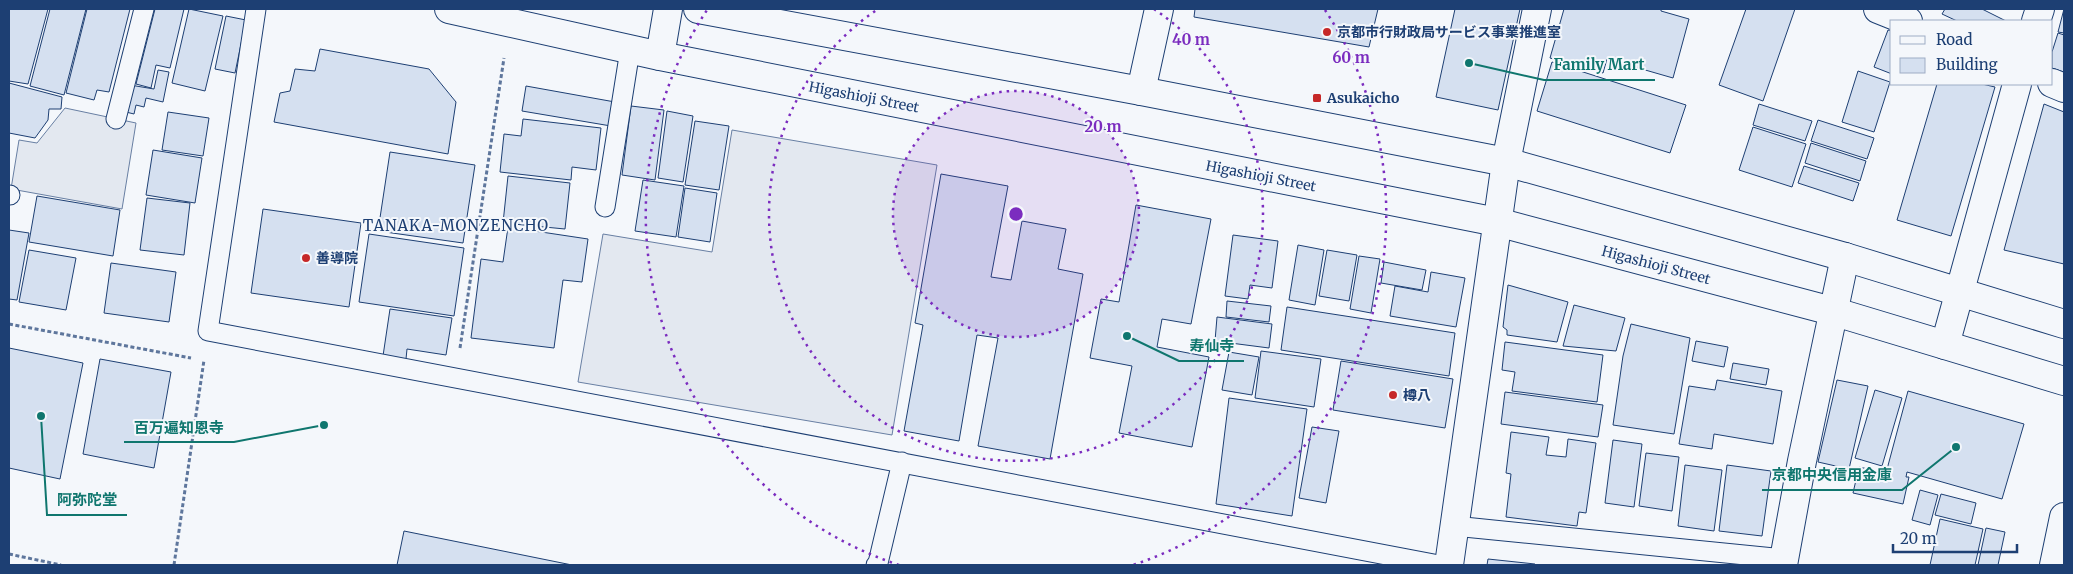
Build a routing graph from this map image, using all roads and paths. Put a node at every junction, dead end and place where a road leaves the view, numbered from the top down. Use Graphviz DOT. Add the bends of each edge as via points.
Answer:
graph roads {
  1 [pos="144,9"];
  2 [pos="256,9"];
  3 [pos="449,9"];
  4 [pos="668,9"];
  5 [pos="698,9"];
  6 [pos="1159,9"];
  7 [pos="1537,9"];
  8 [pos="1878,9"];
  9 [pos="1906,20"];
  10 [pos="510,22"];
  11 [pos="630,50"];
  12 [pos="660,56"];
  13 [pos="2017,85"];
  14 [pos="1141,91"];
  15 [pos="116,118"];
  16 [pos="1506,162"];
  17 [pos="605,206"];
  18 [pos="1497,222"];
  19 [pos="1845,257"];
  20 [pos="1961,292"];
  21 [pos="1832,311"];
  22 [pos="9,324"];
  23 [pos="2064,324"];
  24 [pos="208,331"];
  25 [pos="1946,345"];
  26 [pos="194,358"];
  27 [pos="456,377"];
  28 [pos="2064,381"];
  29 [pos="902,462"];
  30 [pos="2064,517"];
  31 [pos="1454,526"];
  32 [pos="9,554"];
  33 [pos="1784,563"];
  34 [pos="61,565"];
  35 [pos="174,565"];
  36 [pos="876,565"];
  37 [pos="1439,565"];
  38 [pos="1448,565"];
  39 [pos="2054,565"];
  1 -- 15 [label="lane"];
  2 -- 24 [label="lane"];
  3 -- 10 [label="main road, Higashioji Street"];
  4 -- 12 [label="main road"];
  5 -- 14 [label="main road"];
  6 -- 14 [label="main road"];
  7 -- 16 [label="main road"];
  8 -- 9 [label="main road"];
  10 -- 11 [label="main road, Higashioji Street"];
  10 -- 27 [label="path"];
  11 -- 12 [label="main road, Higashioji Street"];
  11 -- 17 [label="lane"];
  12 -- 18 [label="main road, Higashioji Street"];
  13 -- 20 [label="main road"];
  14 -- 16 [label="main road"];
  16 -- 18 [label="main road"];
  16 -- 19 [label="main road"];
  18 -- 21 [label="main road, Higashioji Street"];
  18 -- 31 [label="main road"];
  19 -- 20 [label="main road"];
  19 -- 21 [label="main road"];
  20 -- 23 [label="main road"];
  20 -- 25 [label="main road"];
  21 -- 25 [label="main road, Higashioji Street"];
  21 -- 33 [label="main road"];
  22 -- 26 [label="path"];
  24 -- 27 [label="lane"];
  24 -- 35 [label="path"];
  25 -- 28 [label="main road, Higashioji Street"];
  27 -- 29 [label="lane"];
  29 -- 36 [label="lane"];
  29 -- 37 [label="lane"];
  30 -- 39 [label="main road"];
  31 -- 33 [label="lane"];
  31 -- 38 [label="main road"];
  32 -- 34 [label="path"];
}
